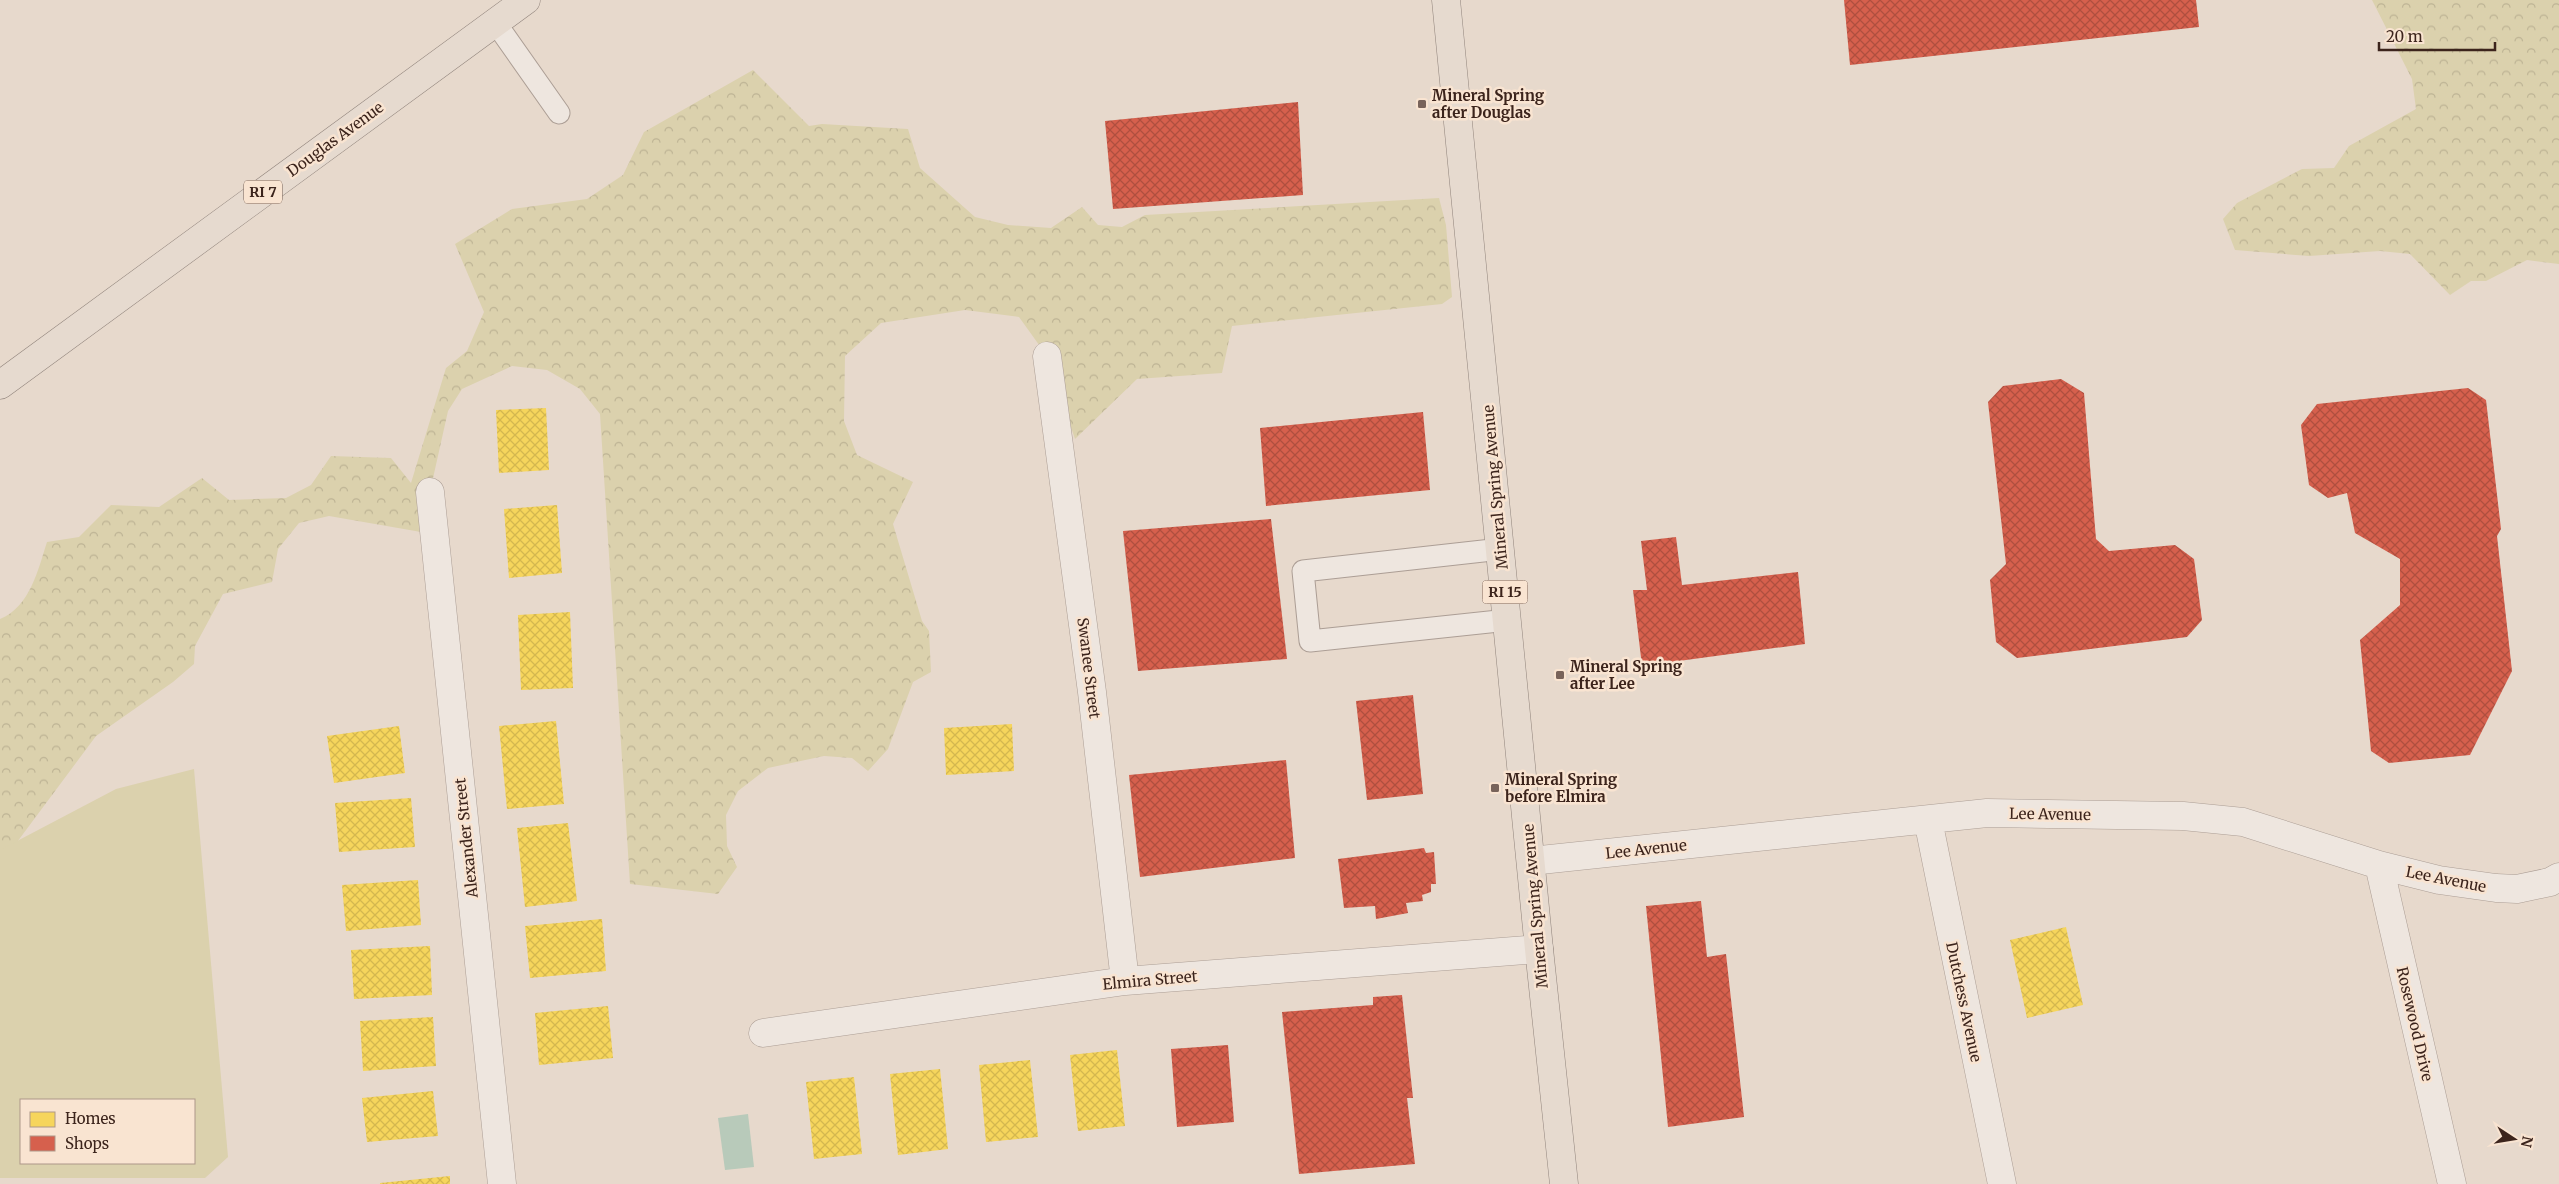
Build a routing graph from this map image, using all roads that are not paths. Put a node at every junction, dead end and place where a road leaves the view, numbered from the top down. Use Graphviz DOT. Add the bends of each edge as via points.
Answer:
graph roads {
  1 [pos="526,0"];
  2 [pos="1446,0"];
  3 [pos="495,22"];
  4 [pos="559,113"];
  5 [pos="1047,356"];
  6 [pos="0,385"];
  7 [pos="430,492"];
  8 [pos="1501,550"];
  9 [pos="1508,620"];
  10 [pos="1928,820"];
  11 [pos="1531,861"];
  12 [pos="2379,865"];
  13 [pos="2556,885"];
  14 [pos="1538,949"];
  15 [pos="1125,981"];
  16 [pos="763,1033"];
  17 [pos="502,1184"];
  18 [pos="1564,1184"];
  19 [pos="2002,1184"];
  20 [pos="2452,1184"];
  1 -- 3 [label="main road, Douglas Avenue / RI 7"];
  2 -- 8 [label="main road, Mineral Spring Avenue / RI 15"];
  3 -- 4 [label="lane"];
  3 -- 6 [label="main road, Douglas Avenue / RI 7"];
  5 -- 15 [label="street, Swanee Street" via="1092,692"];
  7 -- 17 [label="street, Alexander Street"];
  8 -- 9 [label="main road, Mineral Spring Avenue / RI 15"];
  8 -- 9 [label="lane" via="1303,571 1310,641"];
  9 -- 11 [label="main road, Mineral Spring Avenue / RI 15"];
  10 -- 11 [label="street, Lee Avenue"];
  10 -- 12 [label="street, Lee Avenue" via="1987,813 2183,816 2243,822"];
  10 -- 19 [label="street, Dutchess Avenue"];
  11 -- 14 [label="main road, Mineral Spring Avenue / RI 15"];
  12 -- 13 [label="street, Lee Avenue" via="2439,880 2496,888"];
  12 -- 20 [label="street, Rosewood Drive"];
  14 -- 15 [label="street, Elmira Street"];
  14 -- 18 [label="main road, Mineral Spring Avenue / RI 15"];
  15 -- 16 [label="street, Elmira Street"];
}
